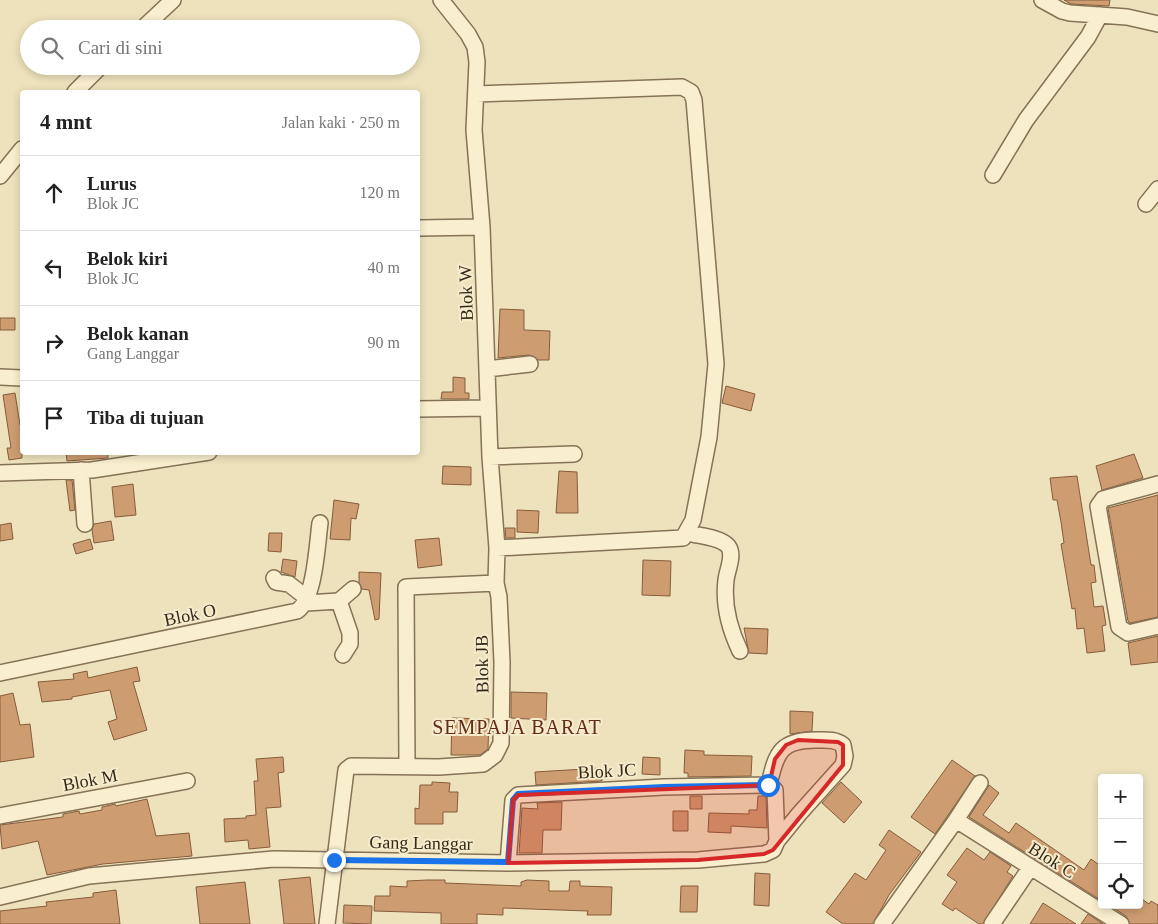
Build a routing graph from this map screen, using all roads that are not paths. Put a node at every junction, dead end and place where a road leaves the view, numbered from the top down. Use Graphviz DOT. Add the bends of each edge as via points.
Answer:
graph roads {
  1 [pos="173,0"];
  2 [pos="441,0"];
  3 [pos="1042,0"];
  4 [pos="1100,15"];
  5 [pos="152,20"];
  6 [pos="1158,24"];
  7 [pos="92,75"];
  8 [pos="77,90"];
  9 [pos="476,94"];
  10 [pos="20,151"];
  11 [pos="993,175"];
  12 [pos="0,176"];
  13 [pos="1158,189"];
  14 [pos="1146,204"];
  15 [pos="482,227"];
  16 [pos="420,228"];
  17 [pos="530,364"];
  18 [pos="487,369"];
  19 [pos="0,377"];
  20 [pos="20,378"];
  21 [pos="488,408"];
  22 [pos="420,409"];
  23 [pos="574,454"];
  24 [pos="188,455"];
  25 [pos="490,457"];
  26 [pos="81,470"];
  27 [pos="0,473"];
  28 [pos="1158,484"];
  29 [pos="320,523"];
  30 [pos="85,524"];
  31 [pos="688,533"];
  32 [pos="497,548"];
  33 [pos="274,578"];
  34 [pos="353,589"];
  35 [pos="497,590"];
  36 [pos="306,601"];
  37 [pos="339,601"];
  38 [pos="1158,626"];
  39 [pos="740,651"];
  40 [pos="343,655"];
  41 [pos="0,673"];
  42 [pos="407,766"];
  43 [pos="187,781"];
  44 [pos="980,783"];
  45 [pos="768,785"];
  46 [pos="0,816"];
  47 [pos="961,823"];
  48 [pos="777,841"];
  49 [pos="334,860"];
  50 [pos="508,862"];
  51 [pos="1030,868"];
  52 [pos="0,897"];
  53 [pos="327,924"];
  54 [pos="882,924"];
  55 [pos="992,924"];
  56 [pos="1121,924"];
  1 -- 5 [label="street"];
  2 -- 9 [label="street, Blok W" via="475,47"];
  3 -- 4 [label="street" via="1062,11"];
  4 -- 6 [label="street" via="1136,18"];
  4 -- 11 [label="street" via="1088,38 1026,120"];
  7 -- 8 [label="street"];
  9 -- 15 [label="street, Blok W" via="475,154"];
  9 -- 31 [label="street" via="682,87 693,95 716,364 709,437"];
  10 -- 12 [label="street"];
  13 -- 14 [label="street"];
  15 -- 16 [label="street"];
  15 -- 18 [label="street, Blok W"];
  17 -- 18 [label="street"];
  18 -- 21 [label="street, Blok W"];
  19 -- 20 [label="street"];
  21 -- 22 [label="street"];
  21 -- 25 [label="street, Blok W"];
  23 -- 25 [label="street"];
  24 -- 26 [label="street"];
  25 -- 32 [label="street, Blok W"];
  26 -- 27 [label="street"];
  26 -- 30 [label="street"];
  28 -- 38 [label="street" via="1104,498 1098,506 1119,627 1128,633"];
  29 -- 36 [label="street"];
  31 -- 32 [label="street" via="683,538"];
  31 -- 39 [label="street" via="721,541 728,546 731,555 725,601 732,634"];
  32 -- 35 [label="street, Blok W"];
  33 -- 36 [label="street" via="276,582 296,587"];
  34 -- 37 [label="street"];
  35 -- 42 [label="street, Blok JB" via="502,662 499,749 483,764"];
  35 -- 42 [label="street" via="406,587"];
  36 -- 37 [label="street"];
  36 -- 41 [label="street, Blok O" via="297,611 287,614"];
  37 -- 40 [label="street" via="350,634 350,644"];
  42 -- 49 [label="street, Blok JB" via="351,766 346,770"];
  43 -- 46 [label="street, Blok M"];
  44 -- 47 [label="street"];
  45 -- 48 [label="street" via="775,790"];
  45 -- 48 [label="street, Gang Langgar" via="775,759 786,745 798,740 833,740 843,745 843,766"];
  45 -- 50 [label="street, Blok JC" via="518,794 513,800"];
  47 -- 51 [label="street, Blok C"];
  47 -- 54 [label="street"];
  48 -- 50 [label="street, Gang Langgar" via="768,853 698,860"];
  49 -- 50 [label="street, Gang Langgar"];
  49 -- 52 [label="street, Gang Langgar" via="274,860 112,873"];
  49 -- 53 [label="street"];
  51 -- 55 [label="street"];
  51 -- 56 [label="street, Blok C"];
}
